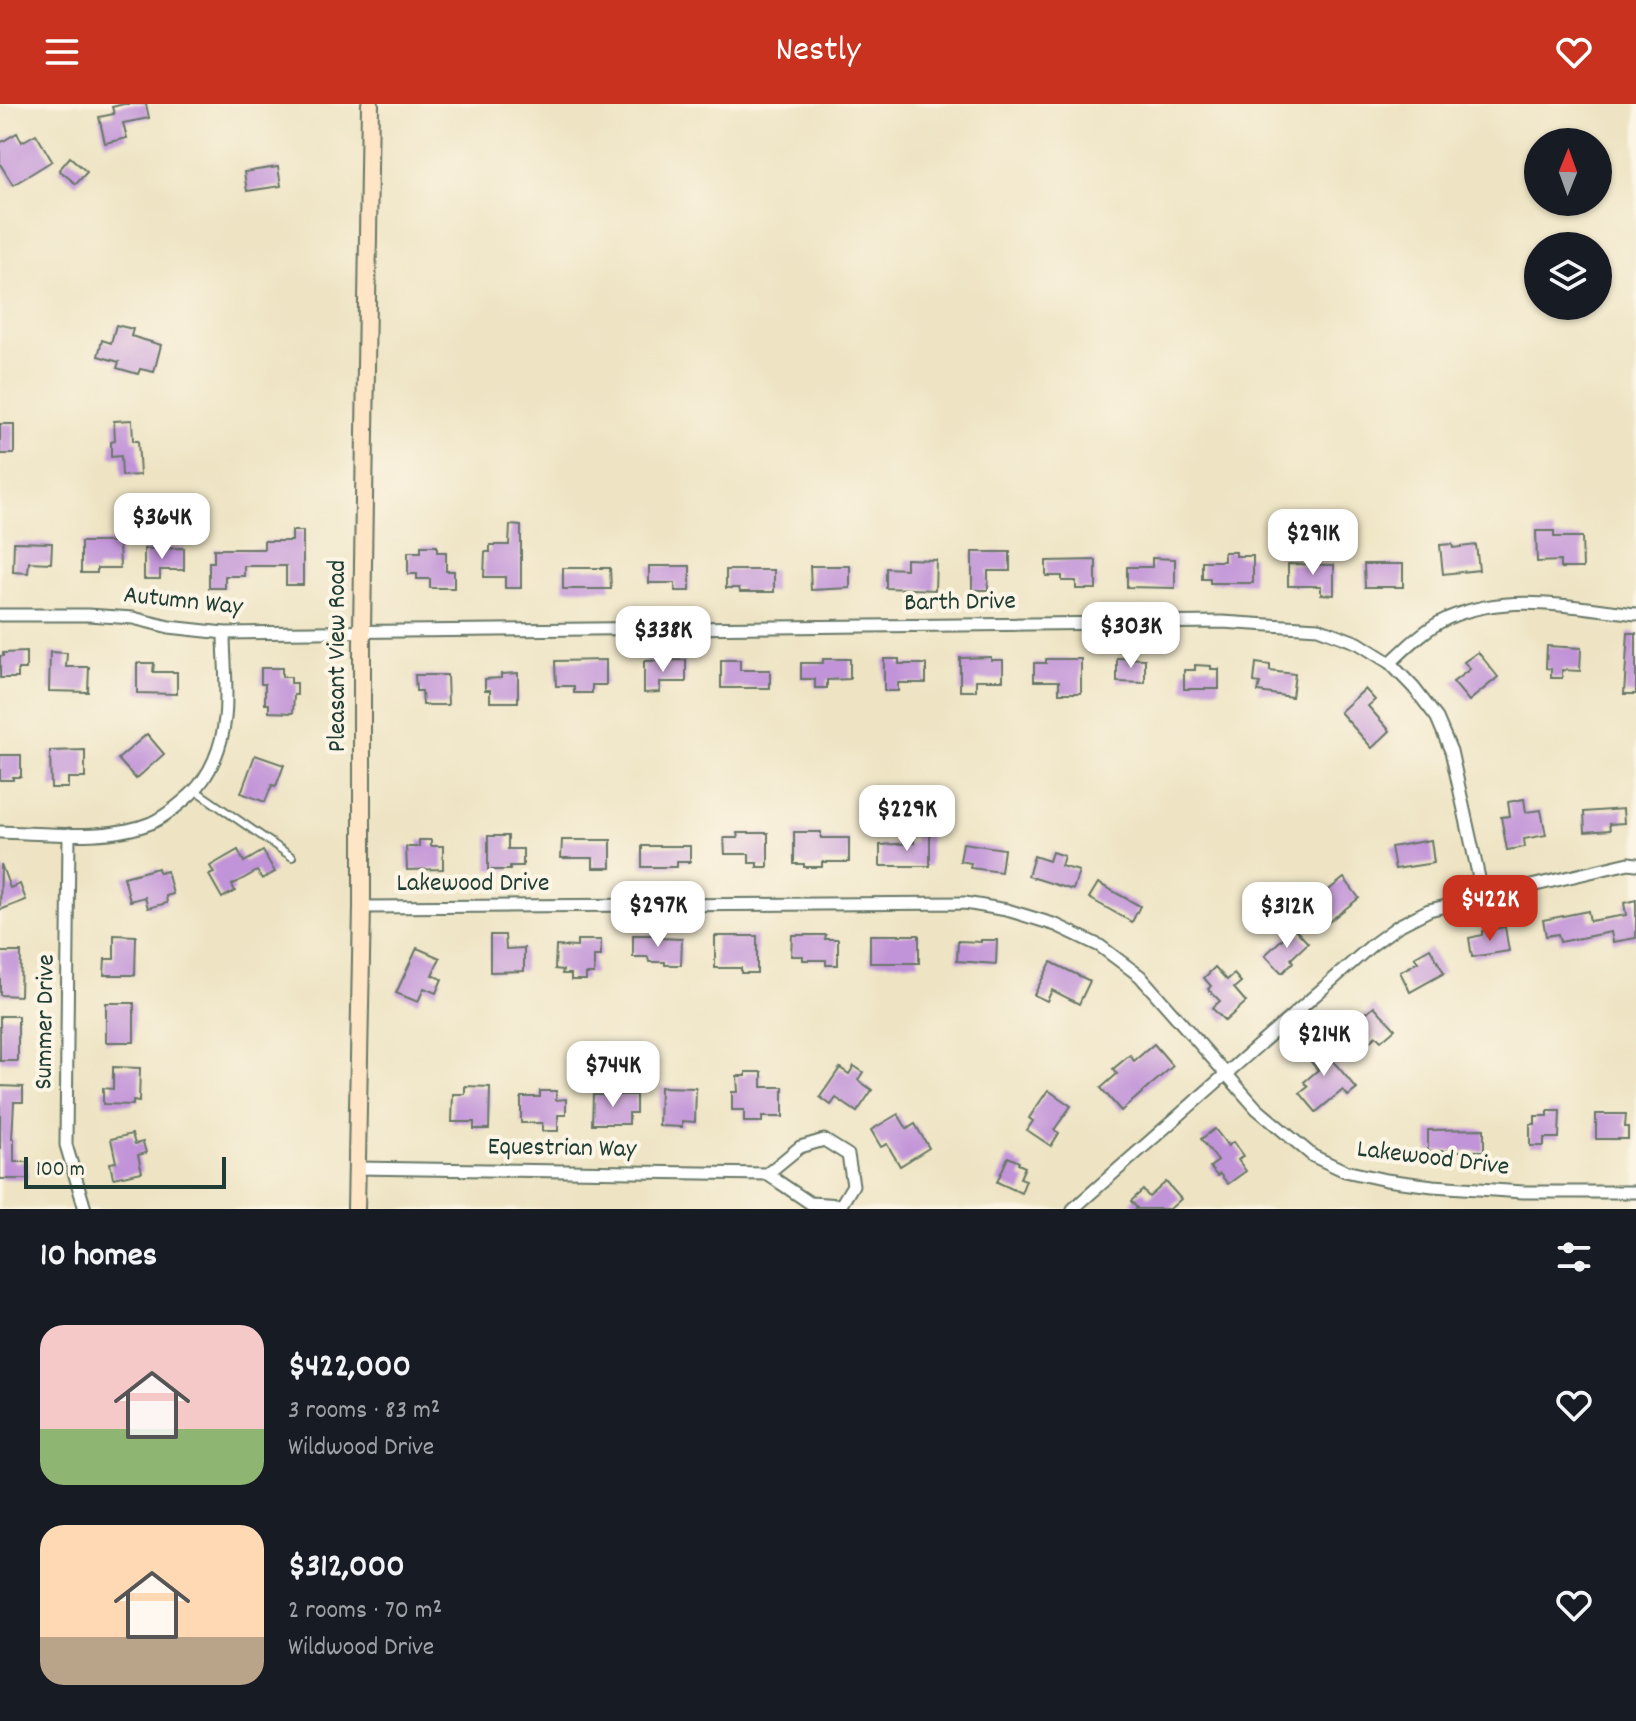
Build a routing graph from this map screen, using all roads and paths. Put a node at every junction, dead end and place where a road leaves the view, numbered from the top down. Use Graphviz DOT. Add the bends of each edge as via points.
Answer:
graph roads {
  1 [pos="370,104"];
  2 [pos="1636,614"];
  3 [pos="0,615"];
  4 [pos="362,630"];
  5 [pos="224,633"];
  6 [pos="1390,663"];
  7 [pos="195,790"];
  8 [pos="0,832"];
  9 [pos="69,834"];
  10 [pos="292,857"];
  11 [pos="1636,864"];
  12 [pos="1483,896"];
  13 [pos="362,907"];
  14 [pos="1228,1074"];
  15 [pos="356,1168"];
  16 [pos="767,1174"];
  17 [pos="1636,1192"];
  18 [pos="85,1209"];
  19 [pos="356,1209"];
  20 [pos="1073,1209"];
  1 -- 4 [label="main road, Pleasant View Road"];
  2 -- 6 [label="street" via="1531,602 1486,605 1446,619"];
  3 -- 5 [label="street, Autumn Way" via="133,618"];
  4 -- 5 [label="street, Autumn Way"];
  4 -- 6 [label="street, Barth Drive" via="1222,622 1318,628"];
  4 -- 13 [label="main road, Pleasant View Road"];
  5 -- 7 [label="street" via="226,717 212,767"];
  6 -- 12 [label="street, Barth Drive" via="1437,718 1451,751"];
  7 -- 9 [label="street" via="153,822"];
  7 -- 10 [label="lane"];
  8 -- 9 [label="street"];
  9 -- 18 [label="street, Summer Drive" via="66,1145"];
  11 -- 12 [label="street"];
  12 -- 14 [label="street" via="1429,910 1398,926"];
  13 -- 14 [label="street, Lakewood Drive" via="965,903 1007,910 1100,946 1140,976"];
  13 -- 15 [label="main road, Pleasant View Road"];
  14 -- 17 [label="street, Lakewood Drive" via="1257,1109 1313,1156 1345,1171 1433,1186"];
  14 -- 20 [label="street"];
  15 -- 16 [label="street, Equestrian Way"];
  15 -- 19 [label="main road, Pleasant View Road"];
  16 -- 16 [label="street" via="810,1203 841,1205 853,1185 848,1155 824,1140 800,1147"];
}
